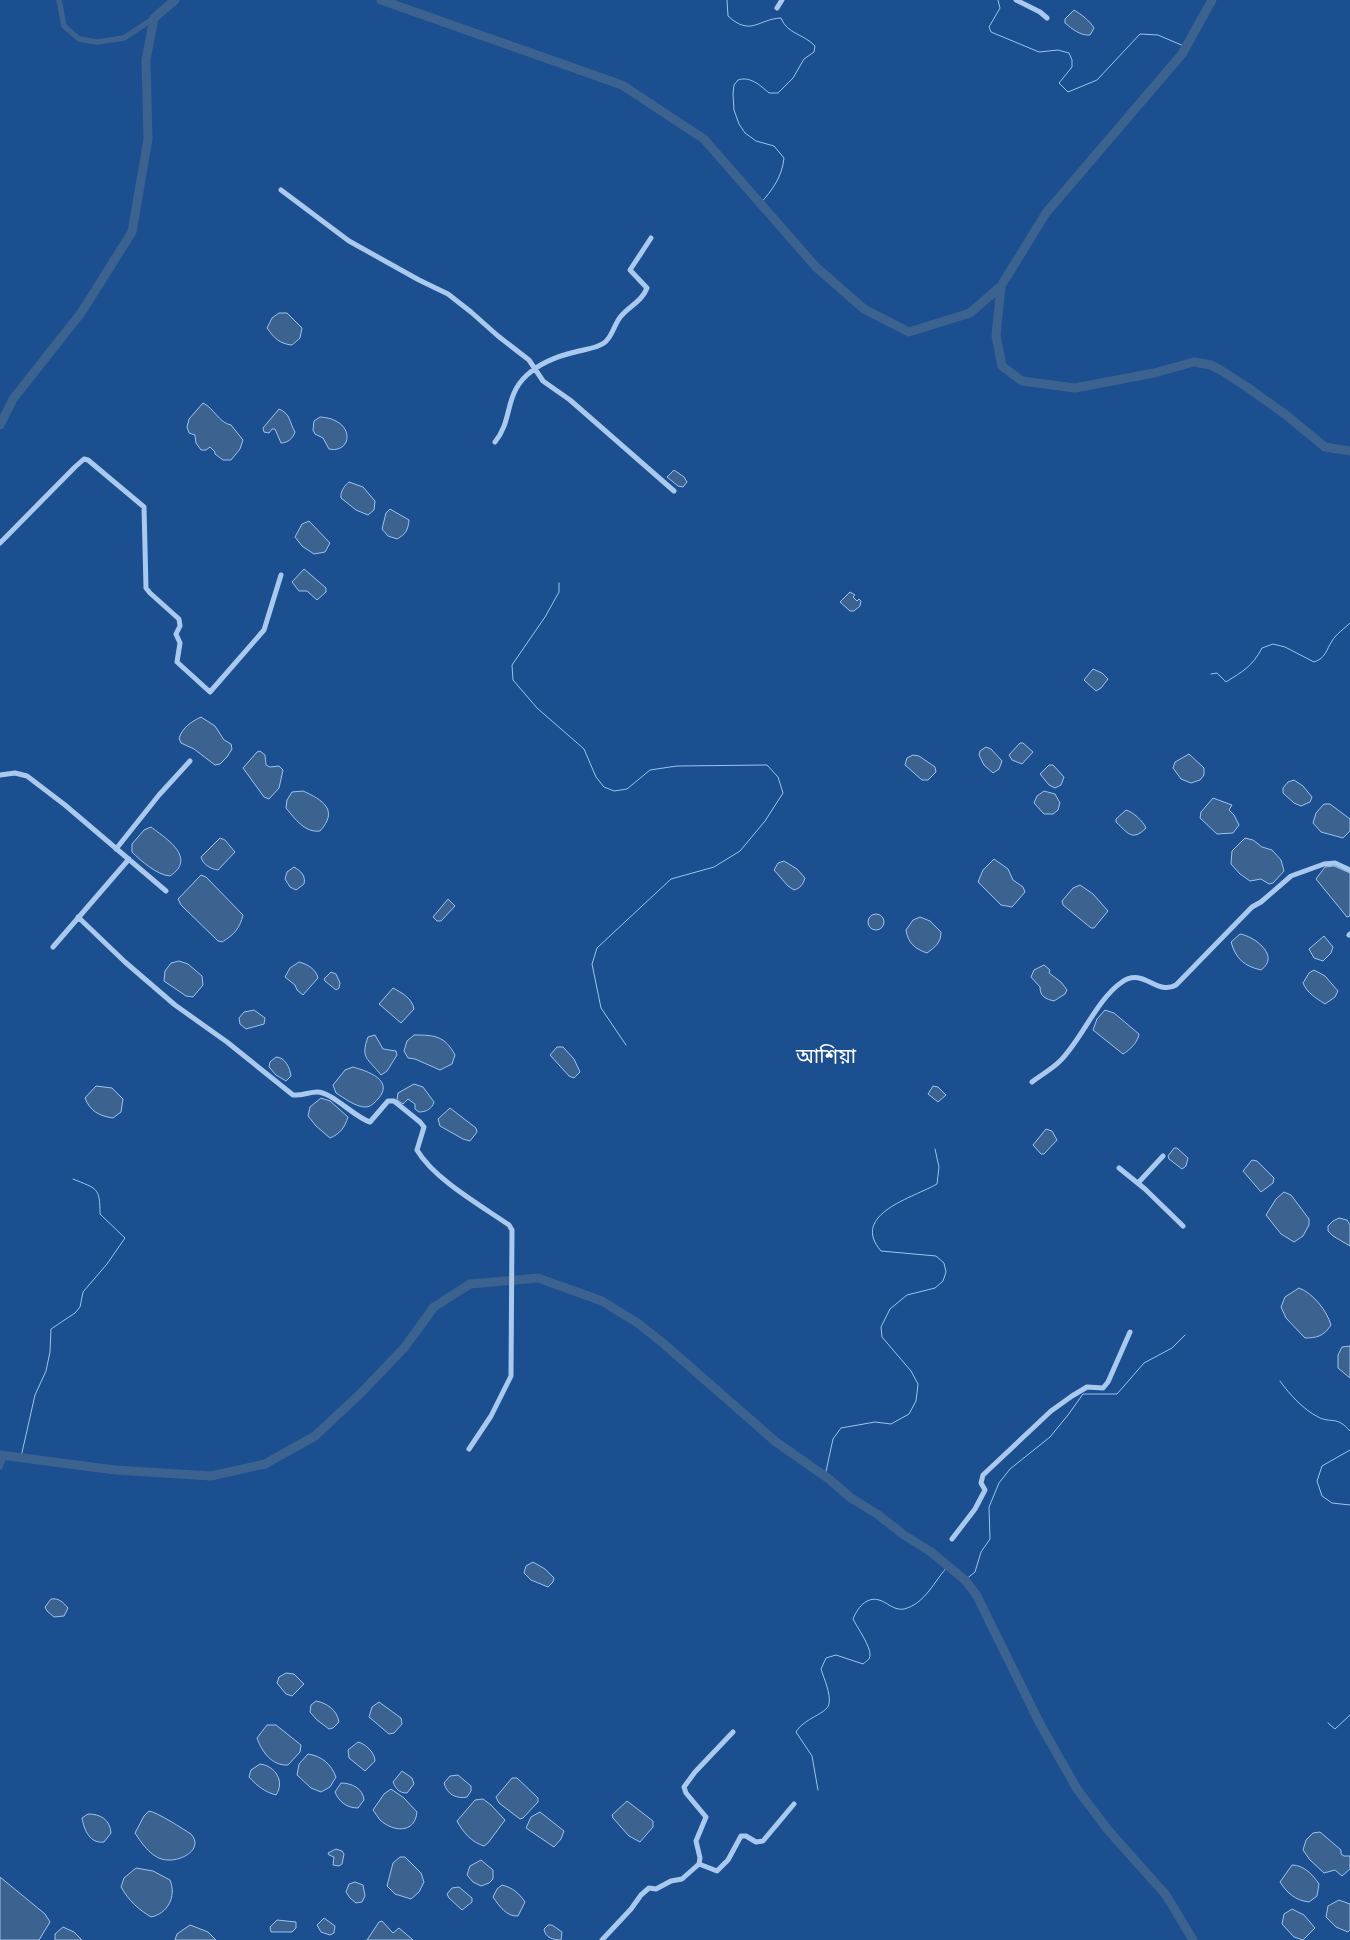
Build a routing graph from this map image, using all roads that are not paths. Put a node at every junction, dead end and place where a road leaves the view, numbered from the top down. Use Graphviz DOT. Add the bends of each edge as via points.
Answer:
graph roads {
  1 [pos="782,0"];
  2 [pos="1016,0"];
  3 [pos="777,8"];
  4 [pos="1047,18"];
  5 [pos="280,190"];
  6 [pos="651,238"];
  7 [pos="535,369"];
  8 [pos="495,442"];
  9 [pos="674,491"];
  10 [pos="0,543"];
  11 [pos="281,575"];
  12 [pos="190,761"];
  13 [pos="0,775"];
  14 [pos="116,849"];
  15 [pos="128,859"];
  16 [pos="1350,870"];
  17 [pos="166,891"];
  18 [pos="78,918"];
  19 [pos="54,947"];
  20 [pos="1032,1082"];
  21 [pos="1163,1156"];
  22 [pos="1118,1168"];
  23 [pos="1138,1183"];
  24 [pos="1183,1226"];
  25 [pos="1130,1332"];
  26 [pos="469,1449"];
  27 [pos="952,1539"];
  28 [pos="733,1732"];
  29 [pos="794,1804"];
  30 [pos="699,1864"];
  31 [pos="602,1940"];
  1 -- 3 [label="street"];
  2 -- 4 [label="street"];
  5 -- 7 [label="street" via="349,241 448,294 530,360"];
  6 -- 7 [label="street" via="630,270 647,288 646,292 616,322 609,338 595,348 559,356"];
  7 -- 8 [label="street" via="517,386 503,432"];
  7 -- 9 [label="street" via="543,381 570,400"];
  10 -- 11 [label="street" via="75,467 84,459 88,460 144,507 146,588 179,619 177,662 210,692 264,630"];
  12 -- 14 [label="street"];
  13 -- 14 [label="street" via="15,773 27,776"];
  14 -- 15 [label="street"];
  15 -- 17 [label="street"];
  15 -- 18 [label="street"];
  16 -- 20 [label="street" via="1335,863 1324,864 1291,876 1252,907 1170,988 1139,977 1123,981 1104,1000 1060,1061"];
  18 -- 19 [label="street"];
  18 -- 26 [label="street" via="175,1005 293,1095 318,1091 370,1122 388,1101 394,1101 424,1127 417,1150 424,1162 509,1225 512,1230 511,1376 491,1416"];
  21 -- 23 [label="street"];
  22 -- 23 [label="street"];
  23 -- 24 [label="street"];
  25 -- 27 [label="street" via="1104,1388 1087,1387 1051,1411 983,1475 981,1484 985,1490"];
  28 -- 30 [label="street" via="684,1787 706,1818 696,1840"];
  29 -- 30 [label="street" via="763,1841 756,1842 741,1836 728,1860 717,1871"];
  30 -- 31 [label="street" via="682,1879 656,1889 649,1888"];
}
